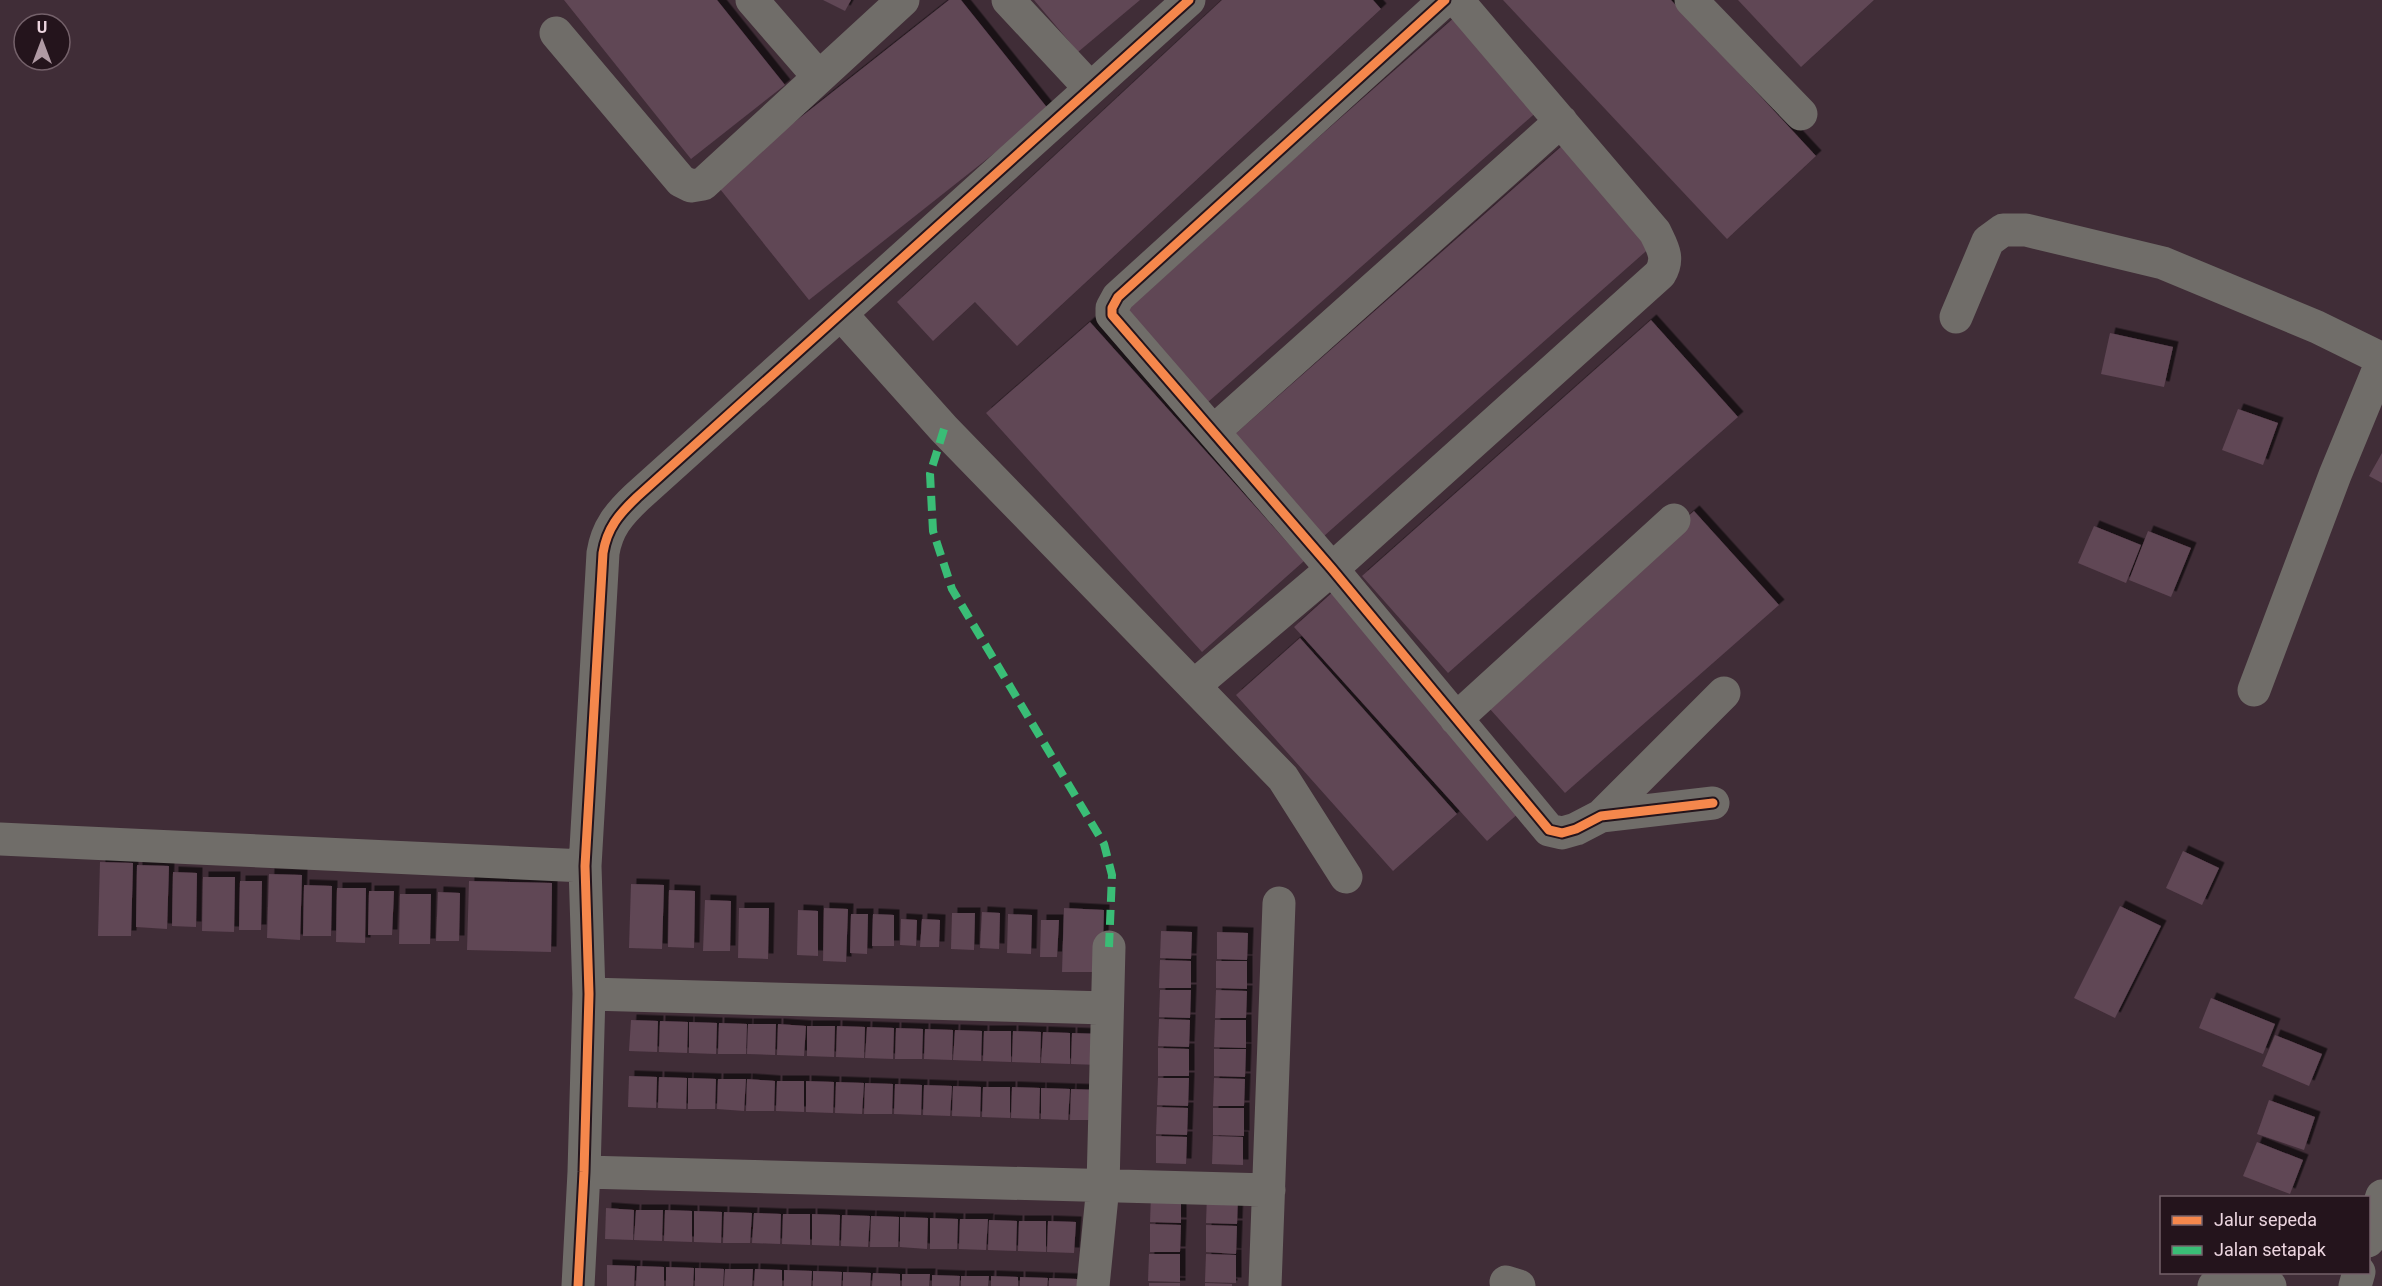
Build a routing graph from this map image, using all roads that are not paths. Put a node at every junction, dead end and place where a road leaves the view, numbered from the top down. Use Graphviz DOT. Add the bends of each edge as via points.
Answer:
graph roads {
  1 [pos="752,0"];
  2 [pos="903,0"];
  3 [pos="1008,0"];
  4 [pos="1189,0"];
  5 [pos="1445,0"];
  6 [pos="1457,0"];
  7 [pos="1691,0"];
  8 [pos="555,33"];
  9 [pos="818,76"];
  10 [pos="1090,88"];
  11 [pos="1801,114"];
  12 [pos="1561,121"];
  13 [pos="841,314"];
  14 [pos="1956,317"];
  15 [pos="2382,360"];
  16 [pos="1214,431"];
  17 [pos="1674,520"];
  18 [pos="1332,569"];
  19 [pos="1195,685"];
  20 [pos="2254,690"];
  21 [pos="1724,693"];
  22 [pos="1456,719"];
  23 [pos="1713,803"];
  24 [pos="1601,816"];
  25 [pos="0,838"];
  26 [pos="585,866"];
  27 [pos="1346,877"];
  28 [pos="1279,903"];
  29 [pos="1109,947"];
  30 [pos="588,994"];
  31 [pos="1107,1008"];
  32 [pos="584,1172"];
  33 [pos="1103,1186"];
  34 [pos="1269,1190"];
  35 [pos="2382,1196"];
  36 [pos="2370,1235"];
  37 [pos="579,1286"];
  38 [pos="1093,1286"];
  39 [pos="1265,1286"];
  40 [pos="2214,1286"];
  41 [pos="2270,1286"];
  1 -- 9 [label="street"];
  2 -- 9 [label="street"];
  3 -- 10 [label="street"];
  4 -- 10 [label="street"];
  5 -- 16 [label="street" via="1118,297 1112,308 1112,315"];
  6 -- 12 [label="street"];
  7 -- 11 [label="street"];
  8 -- 9 [label="street" via="681,181 691,186 703,184"];
  10 -- 13 [label="street"];
  12 -- 16 [label="street"];
  12 -- 18 [label="street" via="1654,232 1664,252 1664,267"];
  13 -- 19 [label="street" via="944,429"];
  13 -- 26 [label="street" via="637,496 618,514 609,530 603,553"];
  14 -- 15 [label="street" via="1988,241 2003,230 2026,230 2163,263 2317,327"];
  15 -- 20 [label="street"];
  16 -- 18 [label="street"];
  17 -- 22 [label="street"];
  18 -- 19 [label="street"];
  18 -- 22 [label="street"];
  19 -- 27 [label="street" via="1283,778"];
  21 -- 24 [label="street"];
  22 -- 24 [label="street" via="1549,830 1562,833"];
  23 -- 24 [label="street"];
  25 -- 26 [label="street"];
  26 -- 30 [label="street"];
  28 -- 34 [label="street"];
  29 -- 31 [label="street"];
  30 -- 31 [label="street"];
  30 -- 32 [label="street"];
  31 -- 33 [label="street"];
  32 -- 33 [label="street"];
  32 -- 37 [label="street"];
  33 -- 34 [label="street"];
  33 -- 38 [label="street"];
  34 -- 39 [label="street"];
  35 -- 36 [label="street"];
  40 -- 41 [label="street" via="2223,1281 2246,1281"];
}
